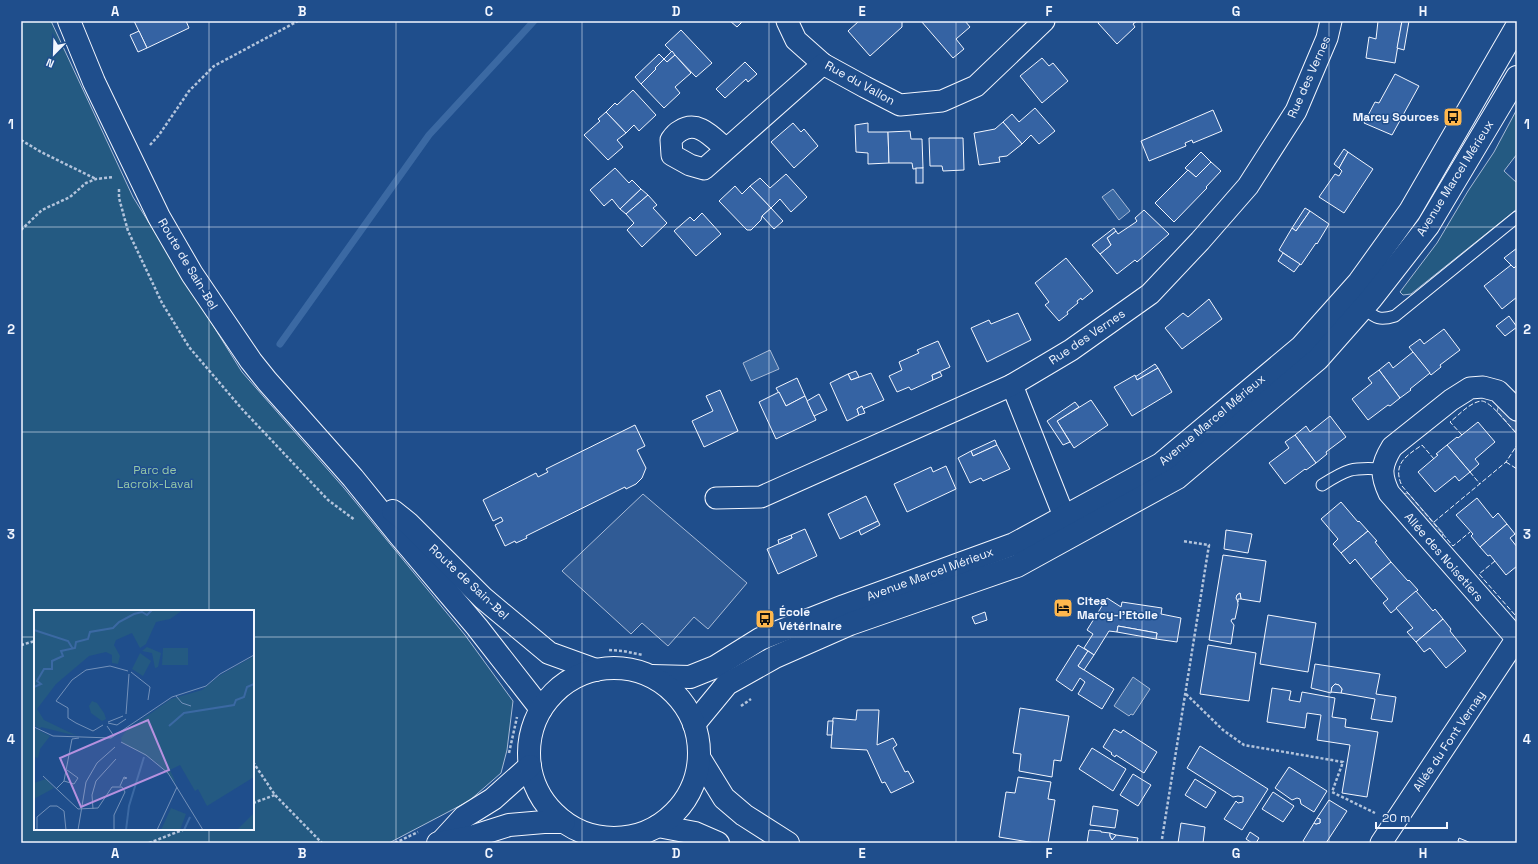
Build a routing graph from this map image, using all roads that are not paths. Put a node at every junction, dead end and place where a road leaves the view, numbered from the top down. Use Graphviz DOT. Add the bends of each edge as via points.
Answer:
graph roads {
  1 [pos="68,21"];
  2 [pos="787,21"];
  3 [pos="1044,21"];
  4 [pos="1331,21"];
  5 [pos="1517,26"];
  6 [pos="823,64"];
  7 [pos="1517,77"];
  8 [pos="726,149"];
  9 [pos="1517,217"];
  10 [pos="1364,308"];
  11 [pos="1012,385"];
  12 [pos="1517,410"];
  13 [pos="1382,469"];
  14 [pos="353,478"];
  15 [pos="1322,485"];
  16 [pos="716,498"];
  17 [pos="1065,516"];
  18 [pos="1517,639"];
  19 [pos="596,670"];
  20 [pos="652,676"];
  21 [pos="541,709"];
  22 [pos="694,724"];
  23 [pos="700,759"];
  24 [pos="530,766"];
  25 [pos="564,822"];
  26 [pos="658,826"];
  27 [pos="602,840"];
  28 [pos="440,842"];
  29 [pos="718,843"];
  30 [pos="788,843"];
  31 [pos="1381,843"];
  1 -- 14 [label="main road, Route de Sain-Bel" via="94,82 160,217 192,274 251,361"];
  2 -- 6 [label="street, Rue du Vallon" via="796,40"];
  3 -- 6 [label="street, Rue du Vallon" via="976,86 942,102 900,105"];
  4 -- 11 [label="street, Rue des Vernes" via="1327,38 1296,111 1248,186 1200,241 1150,294 1071,350"];
  5 -- 17 [label="main road, Avenue Marcel Mérieux" via="1410,211 1359,282 1301,347 1161,464"];
  6 -- 8 [label="street"];
  7 -- 10 [label="main road, Avenue Marcel Mérieux" via="1428,226"];
  9 -- 10 [label="lane" via="1395,316 1384,320"];
  10 -- 22 [label="main road, Avenue Marcel Mérieux" via="1318,359 1177,478 1017,566 850,624 775,657 727,684"];
  11 -- 16 [label="street, Rue des Vernes" via="761,496"];
  11 -- 17 [label="street"];
  12 -- 13 [label="street" via="1498,391 1482,387 1470,388 1451,400 1392,448"];
  13 -- 15 [label="lane" via="1368,468 1342,472"];
  13 -- 18 [label="street, Allée des Noisetiers" via="1382,480 1389,493"];
  14 -- 19 [label="main road, Route de Sain-Bel" via="408,523 482,598 550,653"];
  14 -- 21 [label="main road, Route de Sain-Bel" via="477,627"];
  17 -- 20 [label="main road, Avenue Marcel Mérieux" via="1014,544 760,639 715,667 690,677"];
  18 -- 31 [label="street, Allée du Font Vernay"];
  19 -- 20 [label="main road" via="624,668"];
  19 -- 21 [label="main road" via="574,678 556,691"];
  20 -- 22 [label="main road" via="670,688 685,705"];
  21 -- 24 [label="main road" via="530,743"];
  22 -- 23 [label="main road" via="699,741"];
  23 -- 26 [label="main road" via="693,786 679,808"];
  23 -- 30 [label="main road" via="724,798 744,815"];
  24 -- 25 [label="main road" via="540,794"];
  24 -- 28 [label="main road" via="493,799 464,818"];
  25 -- 27 [label="main road"];
  25 -- 28 [label="main road" via="509,825 471,837"];
  26 -- 27 [label="main road" via="631,836"];
  26 -- 29 [label="main road" via="695,833"];
}
